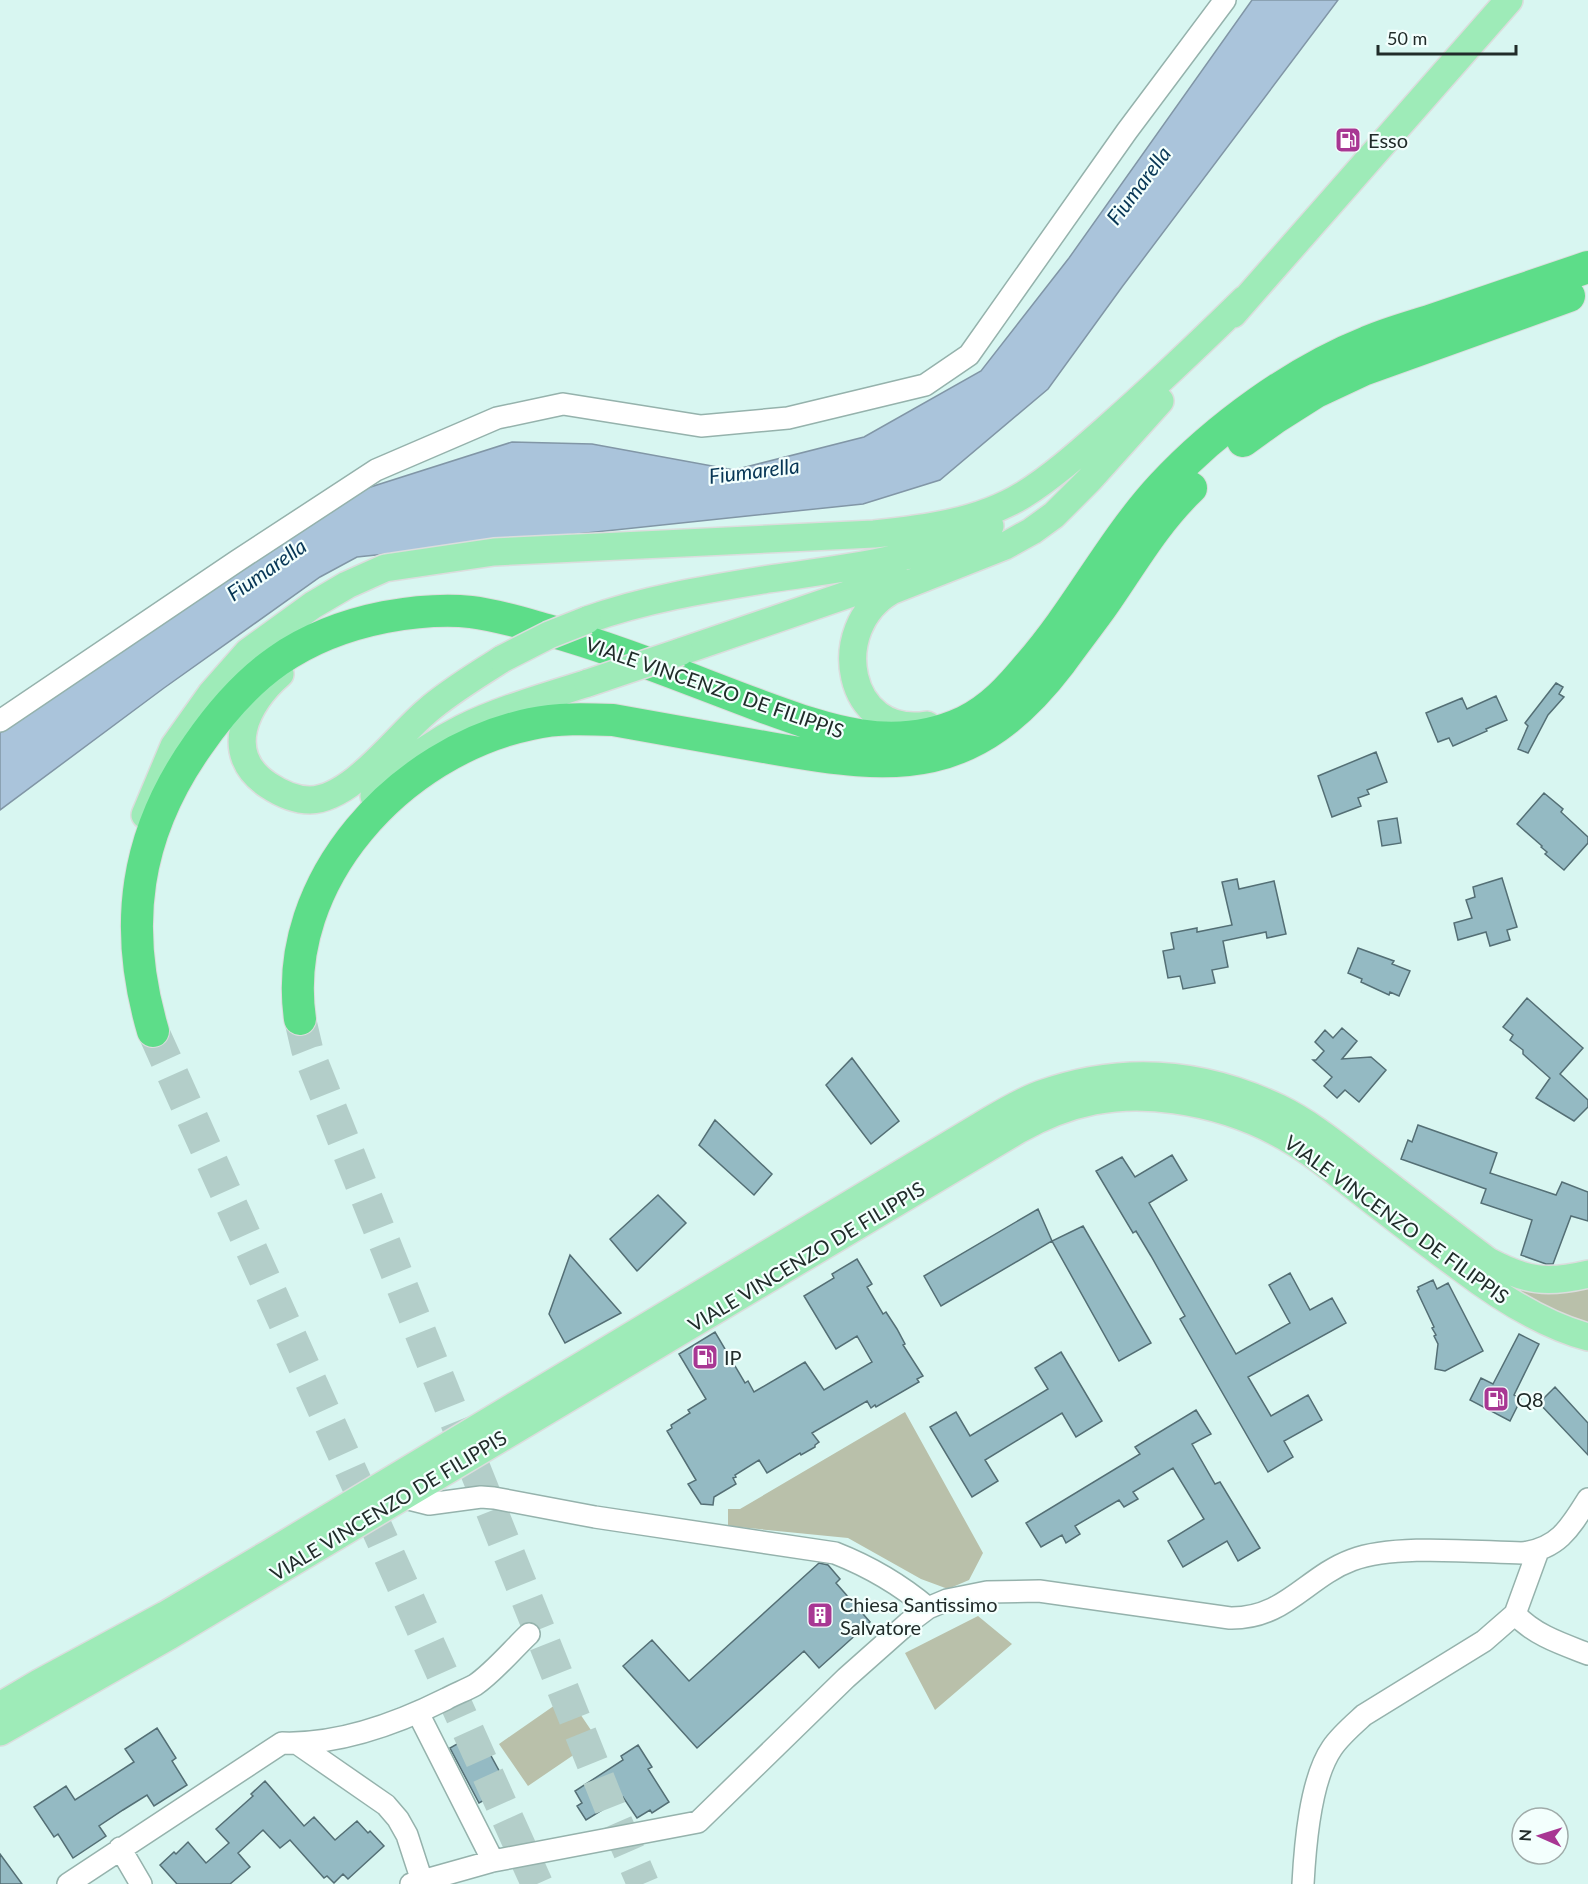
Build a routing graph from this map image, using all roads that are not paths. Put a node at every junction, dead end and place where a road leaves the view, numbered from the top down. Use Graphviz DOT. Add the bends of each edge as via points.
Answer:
graph roads {
  1 [pos="1225,0"];
  2 [pos="1509,0"];
  3 [pos="1588,267"];
  4 [pos="1588,290"];
  5 [pos="1245,299"];
  6 [pos="1145,396"];
  7 [pos="1089,480"];
  8 [pos="1036,675"];
  9 [pos="0,721"];
  10 [pos="138,966"];
  11 [pos="299,1008"];
  12 [pos="153,1031"];
  13 [pos="1588,1274"];
  14 [pos="1588,1336"];
  15 [pos="401,1497"];
  16 [pos="1588,1499"];
  17 [pos="1538,1551"];
  18 [pos="928,1608"];
  19 [pos="1515,1614"];
  20 [pos="167,1626"];
  21 [pos="529,1634"];
  22 [pos="1588,1654"];
  23 [pos="0,1706"];
  24 [pos="418,1713"];
  25 [pos="0,1732"];
  26 [pos="298,1744"];
  27 [pos="0,1751"];
  28 [pos="120,1848"];
  29 [pos="493,1861"];
  30 [pos="416,1882"];
  31 [pos="68,1884"];
  32 [pos="141,1884"];
  33 [pos="1303,1884"];
  1 -- 9 [label="street" via="969,355 925,386 788,418 701,426 563,404 497,418 376,470"];
  2 -- 5 [label="main road"];
  3 -- 8 [label="highway, VIALE VINCENZO DE FILIPPIS" via="1366,342 1274,392 1215,436 1162,486 1050,641"];
  4 -- 8 [label="highway, VIALE VINCENZO DE FILIPPIS" via="1363,370 1316,392 1275,418 1240,443 1181,497 1101,608"];
  5 -- 6 [label="main road"];
  5 -- 7 [label="main road"];
  6 -- 8 [label="main road, bridge" via="1110,440 1060,485 1009,516 948,544 886,562 652,601 549,635 502,660 451,692 337,793 310,800 287,796 264,783 248,764 242,745 243,729 256,699 280,675 312,654 341,642 423,626 473,625 516,634 649,677 836,745 875,752 910,750 955,739 1003,713"];
  6 -- 10 [label="main road" via="1083,451 1023,495 962,520 920,530 874,534 494,552 385,568 313,604 248,652 211,694 174,746 138,832 130,870 130,933"];
  7 -- 8 [label="main road" via="1032,531 879,598 857,630 852,656 856,684 868,705 886,719 908,725 937,723 968,711"];
  7 -- 11 [label="main road, bridge" via="1049,508 975,548 509,708 451,732 428,747 379,790 337,842 310,892 297,945"];
  8 -- 10 [label="highway, VIALE VINCENZO DE FILIPPIS" via="967,721 918,737 886,739 832,730 578,639 497,616 422,612 344,627 298,646 260,674 213,724 175,780 142,862"];
  8 -- 11 [label="highway, VIALE VINCENZO DE FILIPPIS" via="1003,723 968,745 921,759 841,760 596,719 532,723 475,742 402,786 361,826 333,868 301,944"];
  10 -- 12 [label="highway, VIALE VINCENZO DE FILIPPIS"];
  13 -- 20 [label="main road, VIALE VINCENZO DE FILIPPIS" via="1538,1280 1498,1267 1327,1138 1288,1113 1254,1098 1207,1083 1162,1075 1082,1081 1038,1095 980,1125"];
  14 -- 15 [label="main road, VIALE VINCENZO DE FILIPPIS" via="1530,1313 1490,1290 1280,1134 1209,1106 1159,1098 1115,1097 1092,1101 1027,1125"];
  15 -- 18 [label="street" via="429,1504 494,1498 835,1553 912,1595"];
  15 -- 20 [label="main road, VIALE VINCENZO DE FILIPPIS"];
  16 -- 17 [label="street" via="1567,1530"];
  17 -- 18 [label="street" via="1406,1551 1364,1556 1331,1571 1267,1612 1247,1618 1039,1591 987,1592"];
  17 -- 19 [label="street"];
  18 -- 29 [label="street" via="846,1678 698,1822"];
  19 -- 22 [label="street" via="1538,1633"];
  19 -- 33 [label="street" via="1484,1641 1364,1715 1331,1749 1314,1794"];
  20 -- 23 [label="main road, VIALE VINCENZO DE FILIPPIS" via="39,1683"];
  20 -- 25 [label="main road, VIALE VINCENZO DE FILIPPIS"];
  20 -- 27 [label="main road" via="48,1721"];
  21 -- 24 [label="street" via="476,1684"];
  24 -- 26 [label="street" via="377,1728"];
  24 -- 29 [label="street"];
  26 -- 28 [label="street" via="282,1743"];
  26 -- 30 [label="street" via="386,1805 398,1819 407,1835"];
  28 -- 31 [label="street"];
  28 -- 32 [label="street"];
  29 -- 30 [label="street"];
}
